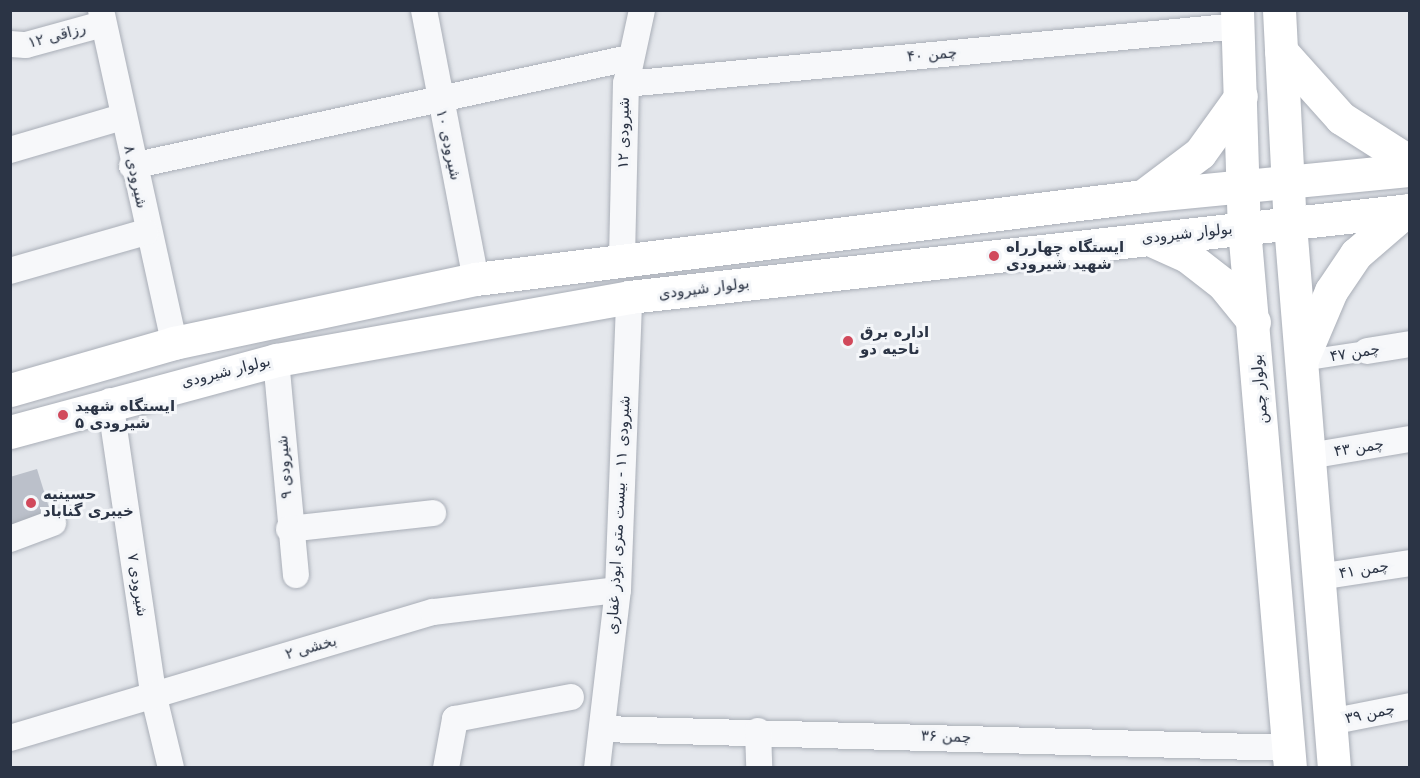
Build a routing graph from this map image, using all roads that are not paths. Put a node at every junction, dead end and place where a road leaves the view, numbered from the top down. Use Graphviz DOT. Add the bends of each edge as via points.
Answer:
graph roads {
  1 [pos="424,10"];
  2 [pos="642,10"];
  3 [pos="1279,10"];
  4 [pos="102,17"];
  5 [pos="1238,18"];
  6 [pos="10,44"];
  7 [pos="1281,51"];
  8 [pos="629,58"];
  9 [pos="626,84"];
  10 [pos="1240,96"];
  11 [pos="439,99"];
  12 [pos="122,117"];
  13 [pos="10,150"];
  14 [pos="1410,162"];
  15 [pos="132,166"];
  16 [pos="1410,170"];
  17 [pos="1287,184"];
  18 [pos="1242,188"];
  19 [pos="1143,196"];
  20 [pos="1408,210"];
  21 [pos="1290,224"];
  22 [pos="1244,228"];
  23 [pos="146,232"];
  24 [pos="1148,238"];
  25 [pos="622,258"];
  26 [pos="10,272"];
  27 [pos="477,279"];
  28 [pos="629,297"];
  29 [pos="1254,322"];
  30 [pos="174,343"];
  31 [pos="1410,345"];
  32 [pos="1367,351"];
  33 [pos="276,360"];
  34 [pos="1301,361"];
  35 [pos="10,390"];
  36 [pos="110,401"];
  37 [pos="10,432"];
  38 [pos="1410,440"];
  39 [pos="1309,456"];
  40 [pos="433,513"];
  41 [pos="53,523"];
  42 [pos="289,530"];
  43 [pos="10,539"];
  44 [pos="1410,563"];
  45 [pos="296,574"];
  46 [pos="1319,577"];
  47 [pos="618,590"];
  48 [pos="153,693"];
  49 [pos="572,697"];
  50 [pos="1410,706"];
  51 [pos="1330,722"];
  52 [pos="602,729"];
  53 [pos="758,731"];
  54 [pos="10,738"];
  55 [pos="1290,758"];
  56 [pos="171,768"];
  57 [pos="446,768"];
  58 [pos="597,768"];
  59 [pos="759,768"];
  60 [pos="1334,768"];
  1 -- 11 [label="street, شیرودی ۱۰"];
  2 -- 8 [label="street, شیرودی ۱۲"];
  3 -- 7 [label="main road"];
  4 -- 6 [label="street, رزاقی ۱۲" via="26,45"];
  4 -- 12 [label="street, شیرودی ۸"];
  5 -- 9 [label="street, چمن ۴۰"];
  5 -- 10 [label="main road, بولوار چمن"];
  7 -- 14 [label="main road" via="1341,118"];
  7 -- 17 [label="main road"];
  8 -- 9 [label="street, شیرودی ۱۲"];
  8 -- 11 [label="street"];
  9 -- 25 [label="street, شیرودی ۱۲"];
  10 -- 18 [label="main road, بولوار چمن"];
  10 -- 19 [label="main road" via="1200,153"];
  11 -- 15 [label="street"];
  11 -- 27 [label="street, شیرودی ۱۰"];
  12 -- 13 [label="street"];
  12 -- 15 [label="street, شیرودی ۸"];
  15 -- 23 [label="street, شیرودی ۸"];
  16 -- 17 [label="main road"];
  17 -- 18 [label="main road"];
  17 -- 21 [label="main road"];
  18 -- 19 [label="main road"];
  18 -- 22 [label="main road, بولوار چمن"];
  19 -- 25 [label="main road"];
  20 -- 21 [label="main road, بولوار شیرودی"];
  20 -- 34 [label="main road" via="1356,254 1331,291"];
  21 -- 22 [label="main road, بولوار شیرودی"];
  21 -- 34 [label="main road"];
  22 -- 24 [label="main road, بولوار شیرودی"];
  22 -- 29 [label="main road, بولوار چمن"];
  23 -- 26 [label="street"];
  23 -- 30 [label="street, شیرودی ۸"];
  24 -- 28 [label="main road, بولوار شیرودی"];
  24 -- 29 [label="main road" via="1187,256 1222,284"];
  25 -- 27 [label="main road"];
  27 -- 30 [label="main road"];
  28 -- 33 [label="main road, بولوار شیرودی"];
  28 -- 47 [label="street, شیرودی ۱۱ - بیست متری ابوذر غفاری"];
  29 -- 55 [label="main road, بولوار چمن"];
  30 -- 35 [label="main road"];
  31 -- 32 [label="street, چمن ۴۷"];
  32 -- 34 [label="street, چمن ۴۷"];
  33 -- 36 [label="main road, بولوار شیرودی"];
  33 -- 42 [label="street, شیرودی ۹"];
  34 -- 39 [label="main road"];
  36 -- 37 [label="main road, بولوار شیرودی"];
  36 -- 48 [label="street, شیرودی ۷"];
  38 -- 39 [label="street, چمن ۴۳"];
  39 -- 46 [label="main road"];
  40 -- 42 [label="street"];
  41 -- 43 [label="street"];
  42 -- 45 [label="street, شیرودی ۹"];
  44 -- 46 [label="street, چمن ۴۱"];
  46 -- 51 [label="main road"];
  47 -- 48 [label="street, بخشی ۲" via="433,612"];
  47 -- 52 [label="street, شیرودی ۱۱ - بیست متری ابوذر غفاری"];
  48 -- 54 [label="street, بخشی ۲"];
  48 -- 56 [label="street, شیرودی ۷"];
  49 -- 57 [label="street" via="455,719"];
  50 -- 51 [label="street, چمن ۳۹"];
  51 -- 60 [label="main road"];
  52 -- 53 [label="street, چمن ۳۶"];
  52 -- 58 [label="street, شیرودی ۱۱ - بیست متری ابوذر غفاری"];
  53 -- 55 [label="street, چمن ۳۶"];
  53 -- 59 [label="street"];
}
